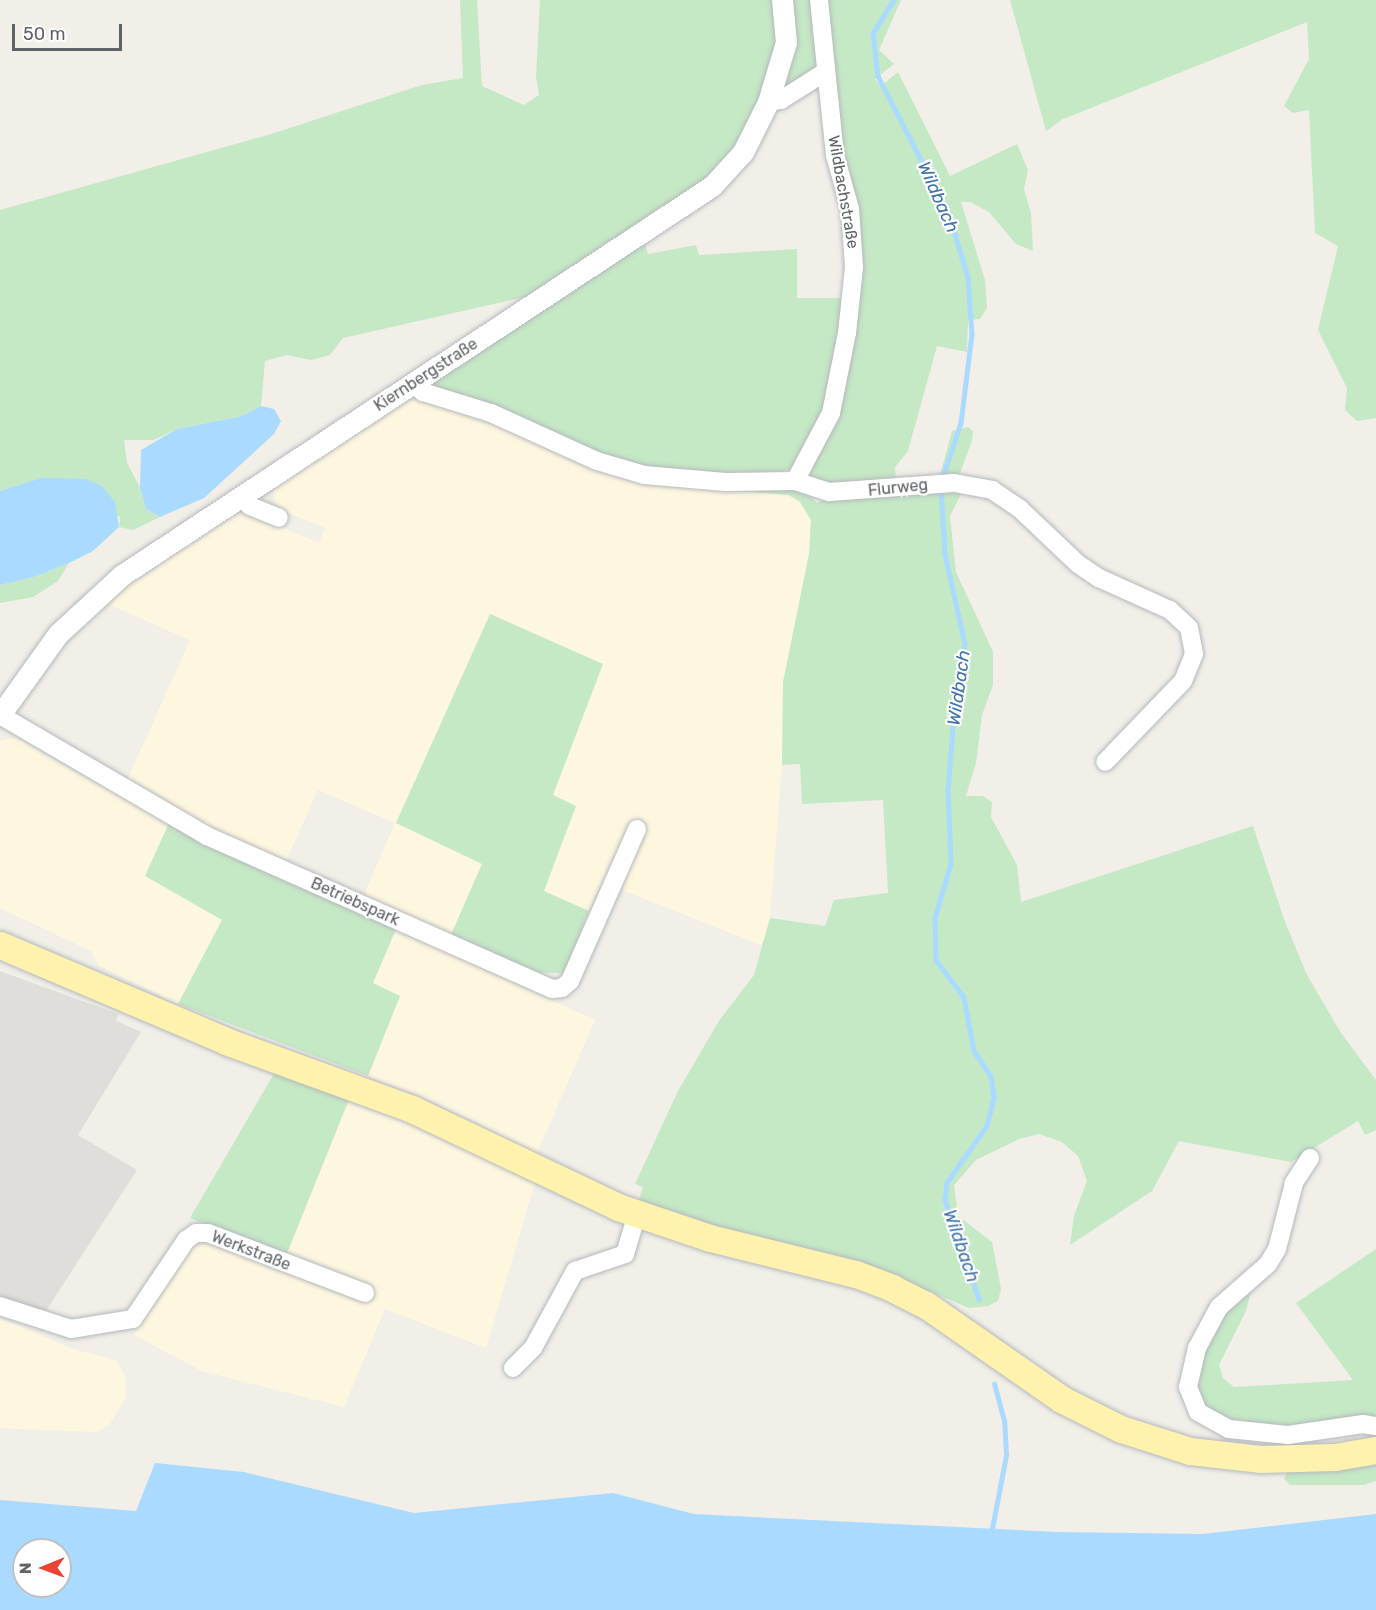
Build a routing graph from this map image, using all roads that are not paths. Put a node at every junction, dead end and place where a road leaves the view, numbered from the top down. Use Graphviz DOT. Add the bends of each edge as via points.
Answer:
graph roads {
  1 [pos="782,0"];
  2 [pos="819,0"];
  3 [pos="825,72"];
  4 [pos="768,102"];
  5 [pos="413,384"];
  6 [pos="795,480"];
  7 [pos="241,496"];
  8 [pos="279,518"];
  9 [pos="0,715"];
  10 [pos="1105,762"];
  11 [pos="637,829"];
  12 [pos="0,945"];
  13 [pos="1310,1158"];
  14 [pos="637,1214"];
  15 [pos="365,1293"];
  16 [pos="0,1306"];
  17 [pos="513,1368"];
  18 [pos="1376,1426"];
  19 [pos="1376,1450"];
  1 -- 4 [label="street, Kiernbergstraße" via="786,42"];
  2 -- 3 [label="street, Wildbachstraße"];
  3 -- 4 [label="street" via="781,99"];
  3 -- 6 [label="street, Wildbachstraße" via="835,155 850,209 855,267 831,413"];
  4 -- 5 [label="street, Kiernbergstraße" via="743,152 710,188"];
  5 -- 6 [label="street, Flurweg" via="423,392 491,413 597,461 644,475 726,482"];
  5 -- 7 [label="street, Kiernbergstraße"];
  6 -- 10 [label="street, Flurweg" via="829,492 954,483 992,490 1007,498 1078,564 1099,578 1170,610 1189,628 1194,654 1183,681"];
  7 -- 8 [label="street" via="250,506"];
  7 -- 9 [label="street, Kiernbergstraße" via="98,594 58,634"];
  9 -- 11 [label="street, Betriebspark" via="207,836 552,989 562,988 570,981"];
  12 -- 14 [label="main road" via="228,1042 412,1109"];
  13 -- 18 [label="street" via="1294,1183 1277,1249 1268,1264 1219,1307 1197,1348 1188,1387 1198,1412 1228,1429 1288,1435 1362,1424"];
  14 -- 17 [label="street" via="626,1254 574,1271 533,1348"];
  14 -- 19 [label="main road" via="710,1238 856,1274 892,1288 926,1305 1061,1399 1153,1440 1190,1451 1260,1460 1335,1457"];
  15 -- 16 [label="street, Werkstraße" via="208,1233 196,1233 186,1240 133,1319 71,1329"];
}
